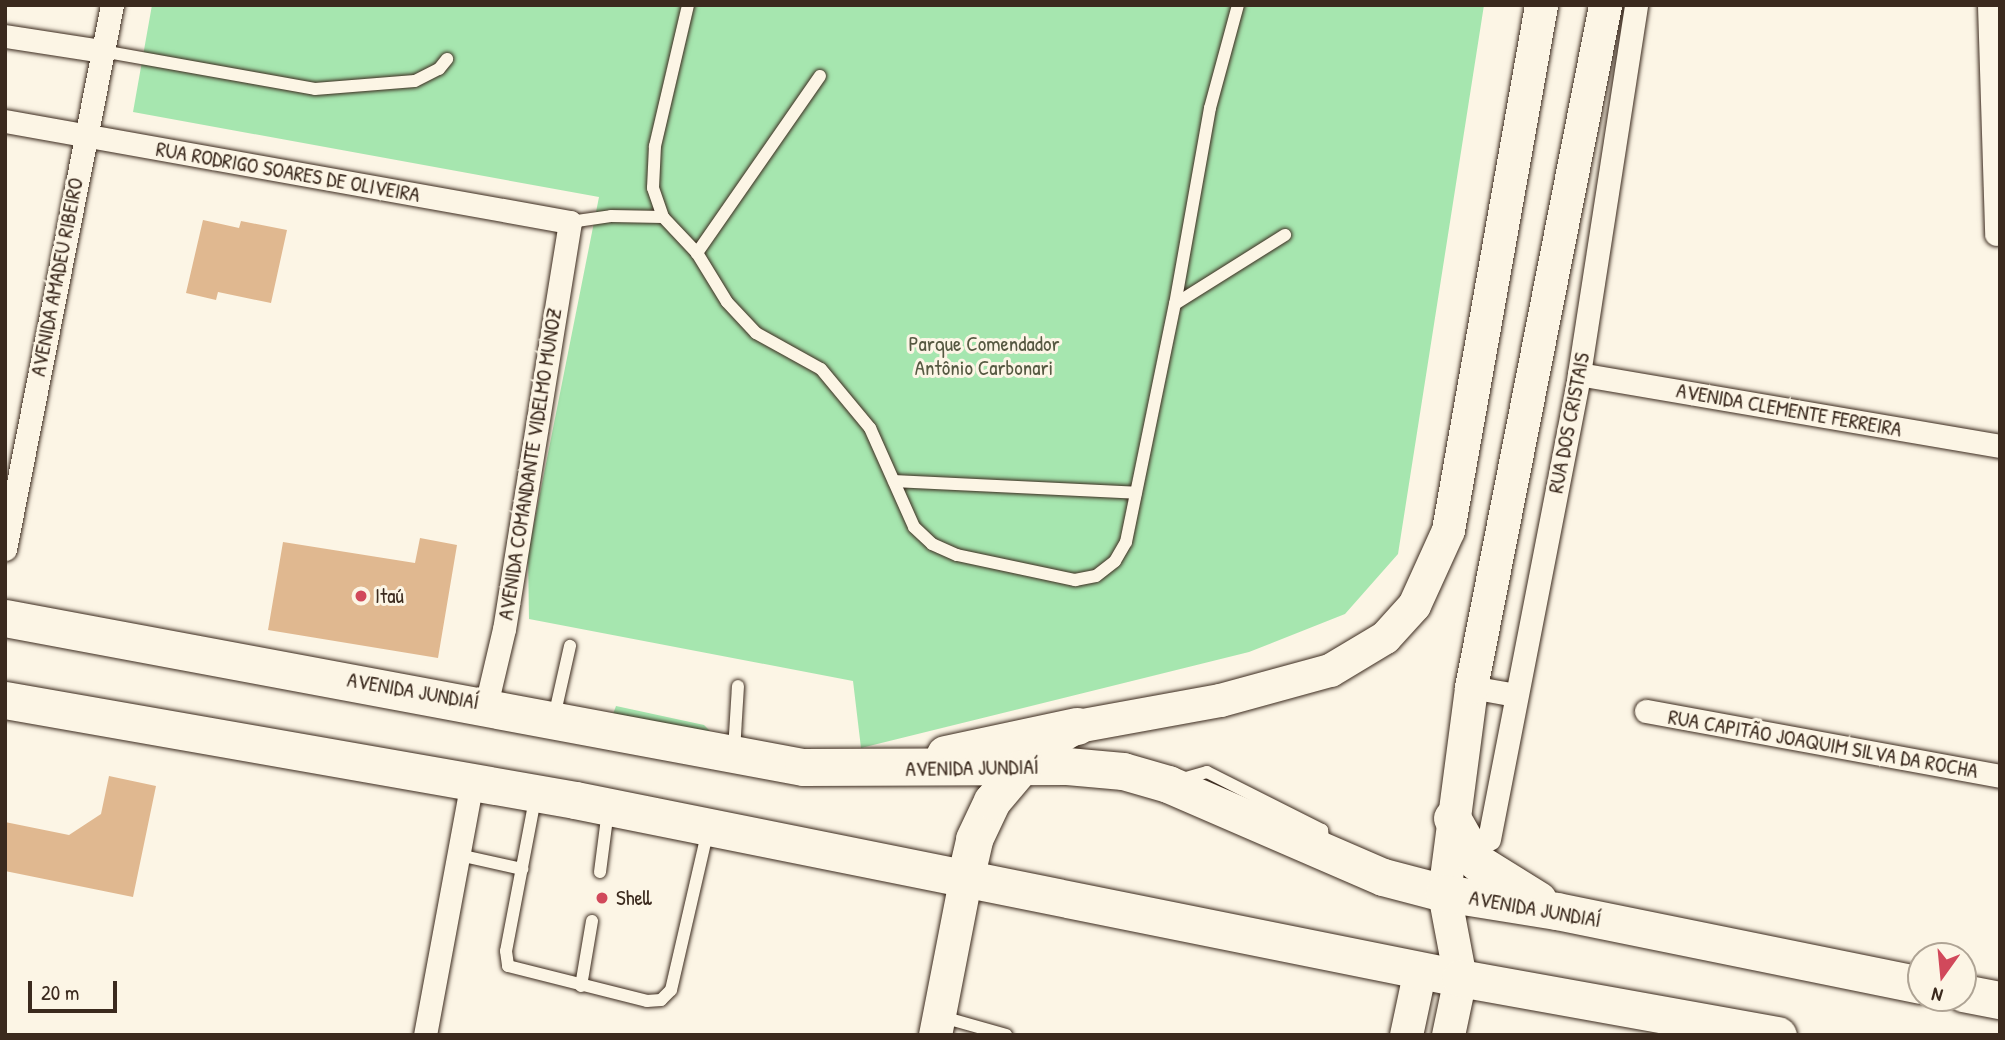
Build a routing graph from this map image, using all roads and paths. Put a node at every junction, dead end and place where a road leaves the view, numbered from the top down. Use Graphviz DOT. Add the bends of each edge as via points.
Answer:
graph roads {
  1 [pos="112,5"];
  2 [pos="688,5"];
  3 [pos="1238,5"];
  4 [pos="1541,5"];
  5 [pos="1605,5"];
  6 [pos="1636,5"];
  7 [pos="1989,5"];
  8 [pos="5,36"];
  9 [pos="102,51"];
  10 [pos="447,59"];
  11 [pos="820,76"];
  12 [pos="5,121"];
  13 [pos="83,135"];
  14 [pos="663,217"];
  15 [pos="570,222"];
  16 [pos="1996,234"];
  17 [pos="1285,235"];
  18 [pos="697,253"];
  19 [pos="1174,304"];
  20 [pos="1579,374"];
  21 [pos="2000,446"];
  22 [pos="894,481"];
  23 [pos="1136,493"];
  24 [pos="5,549"];
  25 [pos="5,618"];
  26 [pos="570,646"];
  27 [pos="738,686"];
  28 [pos="1471,687"];
  29 [pos="1516,695"];
  30 [pos="5,700"];
  31 [pos="486,705"];
  32 [pos="1646,711"];
  33 [pos="554,719"];
  34 [pos="1077,726"];
  35 [pos="734,755"];
  36 [pos="1019,769"];
  37 [pos="869,770"];
  38 [pos="2000,776"];
  39 [pos="472,781"];
  40 [pos="536,793"];
  41 [pos="609,807"];
  42 [pos="1452,818"];
  43 [pos="709,827"];
  44 [pos="1489,839"];
  45 [pos="459,855"];
  46 [pos="522,869"];
  47 [pos="600,873"];
  48 [pos="965,875"];
  49 [pos="1444,893"];
  50 [pos="1557,911"];
  51 [pos="592,921"];
  52 [pos="1420,969"];
  53 [pos="1460,978"];
  54 [pos="1907,982"];
  55 [pos="580,986"];
  56 [pos="1977,996"];
  57 [pos="2000,1000"];
  58 [pos="937,1025"];
  59 [pos="425,1035"];
  60 [pos="1006,1035"];
  61 [pos="1406,1035"];
  62 [pos="1448,1035"];
  63 [pos="1778,1035"];
  1 -- 9 [label="street, AVENIDA AMADEU RIBEIRO"];
  2 -- 14 [label="lane" via="655,146 653,188"];
  3 -- 19 [label="lane" via="1210,108"];
  4 -- 34 [label="main road" via="1448,530 1414,605 1385,637 1330,670 1220,700"];
  5 -- 28 [label="main road"];
  6 -- 20 [label="street, RUA DOS CRISTAIS"];
  7 -- 16 [label="street"];
  8 -- 9 [label="street"];
  9 -- 10 [label="lane" via="315,89 415,81 439,69"];
  9 -- 13 [label="street, AVENIDA AMADEU RIBEIRO"];
  11 -- 18 [label="lane"];
  12 -- 13 [label="street, RUA RODRIGO SOARES DE OLIVEIRA"];
  13 -- 15 [label="street, RUA RODRIGO SOARES DE OLIVEIRA"];
  13 -- 24 [label="street, AVENIDA AMADEU RIBEIRO"];
  14 -- 15 [label="lane" via="611,216"];
  14 -- 18 [label="lane"];
  15 -- 31 [label="street, AVENIDA COMANDANTE VIDELMO MUNOZ" via="504,629"];
  17 -- 19 [label="lane"];
  18 -- 22 [label="lane" via="727,302 756,333 821,369 870,428"];
  19 -- 23 [label="lane"];
  20 -- 21 [label="street, AVENIDA CLEMENTE FERREIRA"];
  20 -- 29 [label="street, RUA DOS CRISTAIS"];
  22 -- 23 [label="lane"];
  22 -- 23 [label="lane" via="914,527 932,544 957,555 1075,580 1096,576 1115,561 1126,542"];
  25 -- 31 [label="main road, AVENIDA JUNDIAÍ"];
  26 -- 33 [label="lane"];
  27 -- 35 [label="lane"];
  28 -- 29 [label="street"];
  28 -- 42 [label="main road"];
  29 -- 44 [label="street, RUA DOS CRISTAIS"];
  30 -- 39 [label="main road"];
  31 -- 33 [label="main road, AVENIDA JUNDIAÍ"];
  32 -- 38 [label="street, RUA CAPITÃO JOAQUIM SILVA DA ROCHA"];
  33 -- 35 [label="main road, AVENIDA JUNDIAÍ"];
  34 -- 36 [label="main road" via="1033,752"];
  34 -- 37 [label="main road"];
  35 -- 37 [label="main road, AVENIDA JUNDIAÍ" via="803,767"];
  36 -- 37 [label="main road, AVENIDA JUNDIAÍ"];
  36 -- 48 [label="main road" via="992,801 974,839"];
  36 -- 49 [label="main road, AVENIDA JUNDIAÍ" via="1123,771 1168,784 1383,877"];
  39 -- 40 [label="main road"];
  39 -- 45 [label="street"];
  40 -- 41 [label="main road"];
  40 -- 46 [label="lane"];
  41 -- 43 [label="main road"];
  41 -- 47 [label="lane"];
  42 -- 49 [label="main road"];
  42 -- 50 [label="main road" via="1477,862"];
  43 -- 48 [label="main road"];
  43 -- 55 [label="lane" via="671,990 662,1000 647,1001"];
  45 -- 46 [label="lane"];
  45 -- 59 [label="street"];
  46 -- 55 [label="lane" via="506,951 508,966"];
  48 -- 52 [label="main road"];
  48 -- 58 [label="main road"];
  49 -- 50 [label="main road, AVENIDA JUNDIAÍ"];
  49 -- 53 [label="main road"];
  50 -- 54 [label="main road, AVENIDA JUNDIAÍ"];
  51 -- 55 [label="lane"];
  52 -- 53 [label="main road"];
  52 -- 61 [label="main road"];
  53 -- 62 [label="main road"];
  53 -- 63 [label="main road"];
  56 -- 57 [label="main road"];
  58 -- 60 [label="lane"];
}
